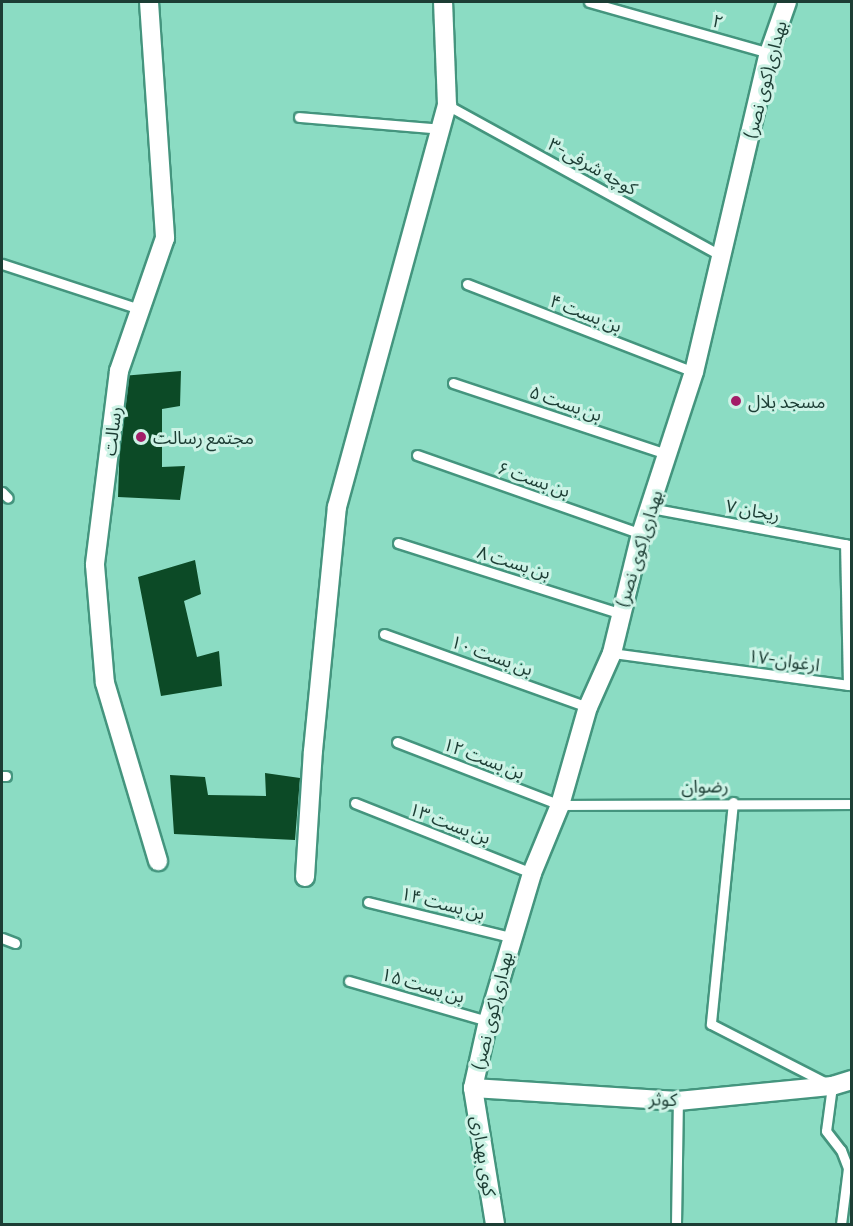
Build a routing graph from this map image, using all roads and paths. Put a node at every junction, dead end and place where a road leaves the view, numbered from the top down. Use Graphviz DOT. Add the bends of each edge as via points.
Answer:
graph roads {
  1 [pos="149,2"];
  2 [pos="444,2"];
  3 [pos="589,2"];
  4 [pos="787,2"];
  5 [pos="769,53"];
  6 [pos="447,105"];
  7 [pos="299,117"];
  8 [pos="441,129"];
  9 [pos="722,256"];
  10 [pos="2,264"];
  11 [pos="467,284"];
  12 [pos="140,309"];
  13 [pos="694,372"];
  14 [pos="453,383"];
  15 [pos="667,454"];
  16 [pos="417,455"];
  17 [pos="650,508"];
  18 [pos="641,534"];
  19 [pos="398,543"];
  20 [pos="848,544"];
  21 [pos="619,613"];
  22 [pos="384,634"];
  23 [pos="612,653"];
  24 [pos="588,706"];
  25 [pos="397,742"];
  26 [pos="733,802"];
  27 [pos="355,803"];
  28 [pos="852,804"];
  29 [pos="560,805"];
  30 [pos="158,861"];
  31 [pos="532,873"];
  32 [pos="305,877"];
  33 [pos="368,902"];
  34 [pos="511,937"];
  35 [pos="2,938"];
  36 [pos="15,943"];
  37 [pos="349,981"];
  38 [pos="488,1021"];
  39 [pos="852,1080"];
  40 [pos="832,1086"];
  41 [pos="473,1088"];
  42 [pos="678,1101"];
  43 [pos="495,1224"];
  44 [pos="676,1224"];
  45 [pos="841,1224"];
  1 -- 12 [label="street, رسالت" via="165,238"];
  2 -- 6 [label="street"];
  3 -- 5 [label="lane, ۲"];
  4 -- 5 [label="street, بهداری(کوی نصر)"];
  5 -- 9 [label="street, بهداری(کوی نصر)"];
  6 -- 8 [label="street"];
  6 -- 9 [label="lane, کوچه شرفی-۳"];
  7 -- 8 [label="lane"];
  8 -- 32 [label="street" via="338,507 313,751"];
  9 -- 13 [label="street, بهداری(کوی نصر)"];
  10 -- 12 [label="lane"];
  11 -- 13 [label="lane, بن بست ۴"];
  12 -- 30 [label="street, رسالت" via="119,371 95,565 105,683"];
  13 -- 15 [label="street, بهداری(کوی نصر)"];
  14 -- 15 [label="lane, بن بست ۵"];
  15 -- 17 [label="street, بهداری(کوی نصر)"];
  16 -- 18 [label="lane, بن بست ۶"];
  17 -- 18 [label="street, بهداری(کوی نصر)"];
  17 -- 20 [label="lane, ریحان ۷"];
  18 -- 21 [label="street, بهداری(کوی نصر)"];
  19 -- 21 [label="lane, بن بست ۸"];
  20 -- 23 [label="lane, ارغوان-۱۷" via="848,685"];
  21 -- 23 [label="street, بهداری(کوی نصر)"];
  22 -- 24 [label="lane, بن بست ۱۰"];
  23 -- 24 [label="street, بهداری(کوی نصر)"];
  24 -- 29 [label="street, بهداری(کوی نصر)"];
  25 -- 29 [label="lane, بن بست ۱۲"];
  26 -- 28 [label="lane, رضوان"];
  26 -- 29 [label="lane, رضوان"];
  26 -- 40 [label="lane" via="711,1024"];
  27 -- 31 [label="lane, بن بست ۱۳"];
  29 -- 31 [label="street, بهداری(کوی نصر)"];
  31 -- 34 [label="street, بهداری(کوی نصر)"];
  33 -- 34 [label="lane, بن بست ۱۴"];
  34 -- 38 [label="street, بهداری(کوی نصر)"];
  35 -- 36 [label="lane"];
  37 -- 38 [label="lane, بن بست ۱۵"];
  38 -- 41 [label="street, بهداری(کوی نصر)"];
  39 -- 40 [label="street, کوثر"];
  40 -- 42 [label="street, کوثر"];
  40 -- 45 [label="lane" via="826,1131 841,1150 848,1168"];
  41 -- 42 [label="street, کوثر"];
  41 -- 43 [label="street, کوی بهداری"];
  42 -- 44 [label="lane"];
}
